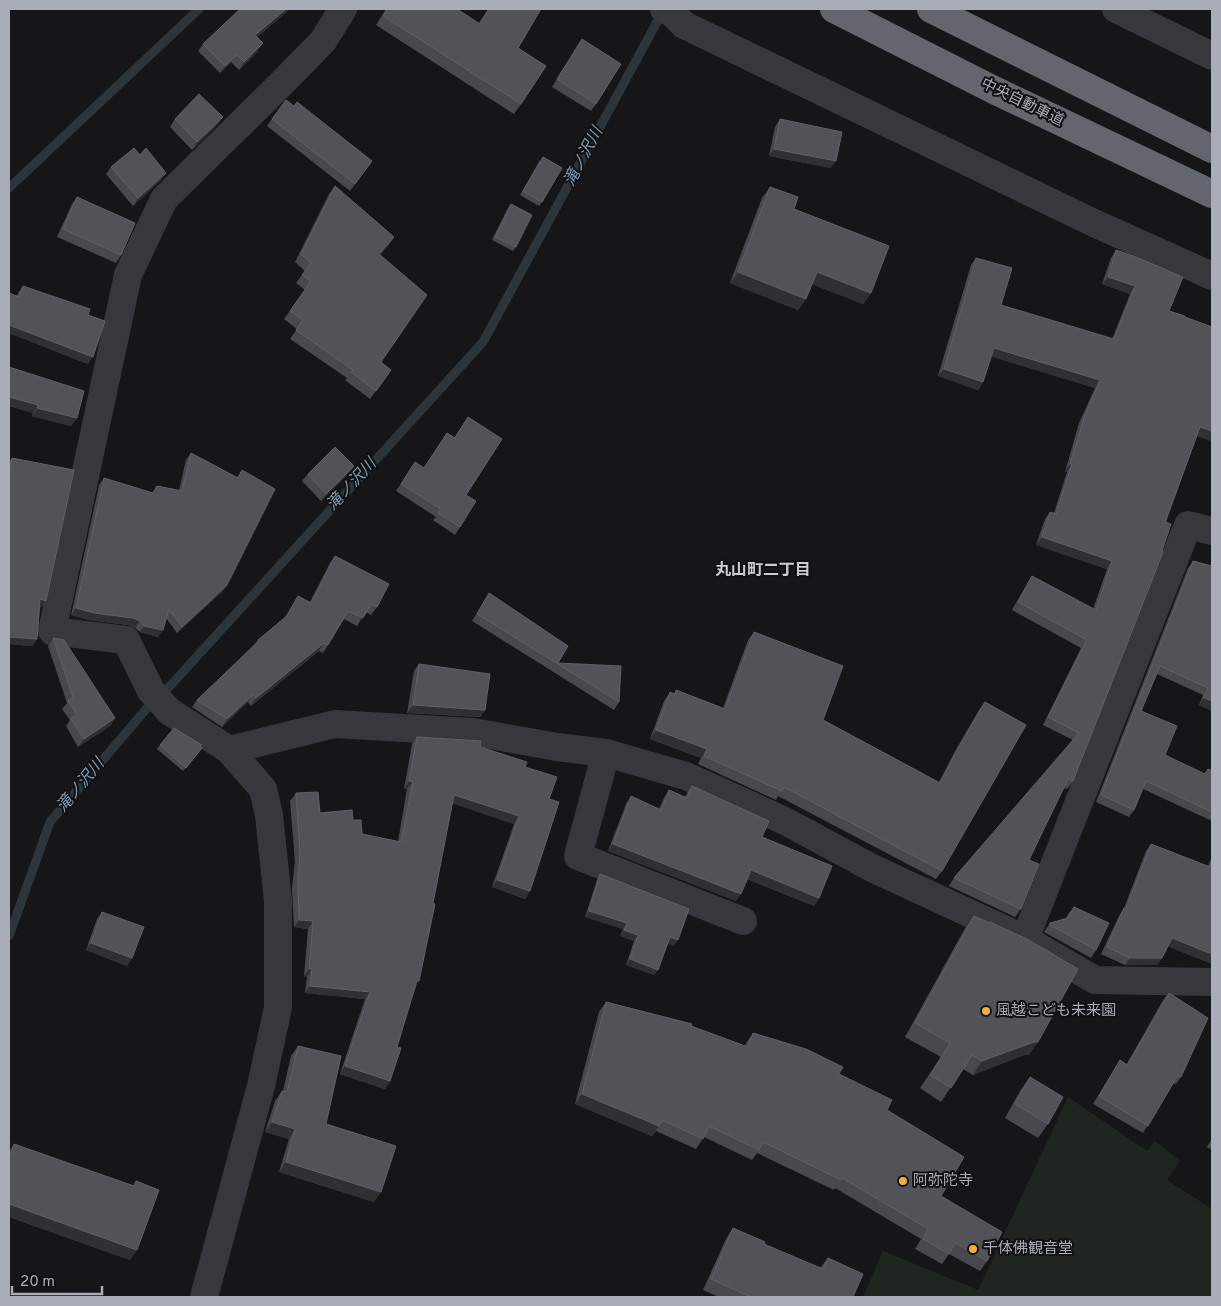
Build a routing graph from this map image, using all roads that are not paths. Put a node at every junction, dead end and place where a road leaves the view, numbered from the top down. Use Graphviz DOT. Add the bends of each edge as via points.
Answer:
graph roads {
  1 [pos="343,9"];
  2 [pos="834,9"];
  3 [pos="931,9"];
  4 [pos="1116,9"];
  5 [pos="668,11"];
  6 [pos="1212,56"];
  7 [pos="1212,149"];
  8 [pos="1212,194"];
  9 [pos="1212,276"];
  10 [pos="1212,532"];
  11 [pos="229,750"];
  12 [pos="606,753"];
  13 [pos="743,921"];
  14 [pos="1024,939"];
  15 [pos="1212,982"];
  16 [pos="204,1297"];
  1 -- 11 [label="street" via="323,40 164,199 128,275 52,630 126,640 158,699 169,711"];
  2 -- 8 [label="highway, 中央自動車道"];
  3 -- 7 [label="highway"];
  4 -- 6 [label="street"];
  5 -- 9 [label="street" via="684,25"];
  10 -- 14 [label="street" via="1188,525"];
  11 -- 12 [label="street" via="335,724 473,732"];
  11 -- 16 [label="street" via="263,789 270,815 278,901 278,1008 261,1086"];
  12 -- 13 [label="street" via="578,856"];
  12 -- 14 [label="street" via="686,776"];
  14 -- 15 [label="street" via="1095,980"];
}
